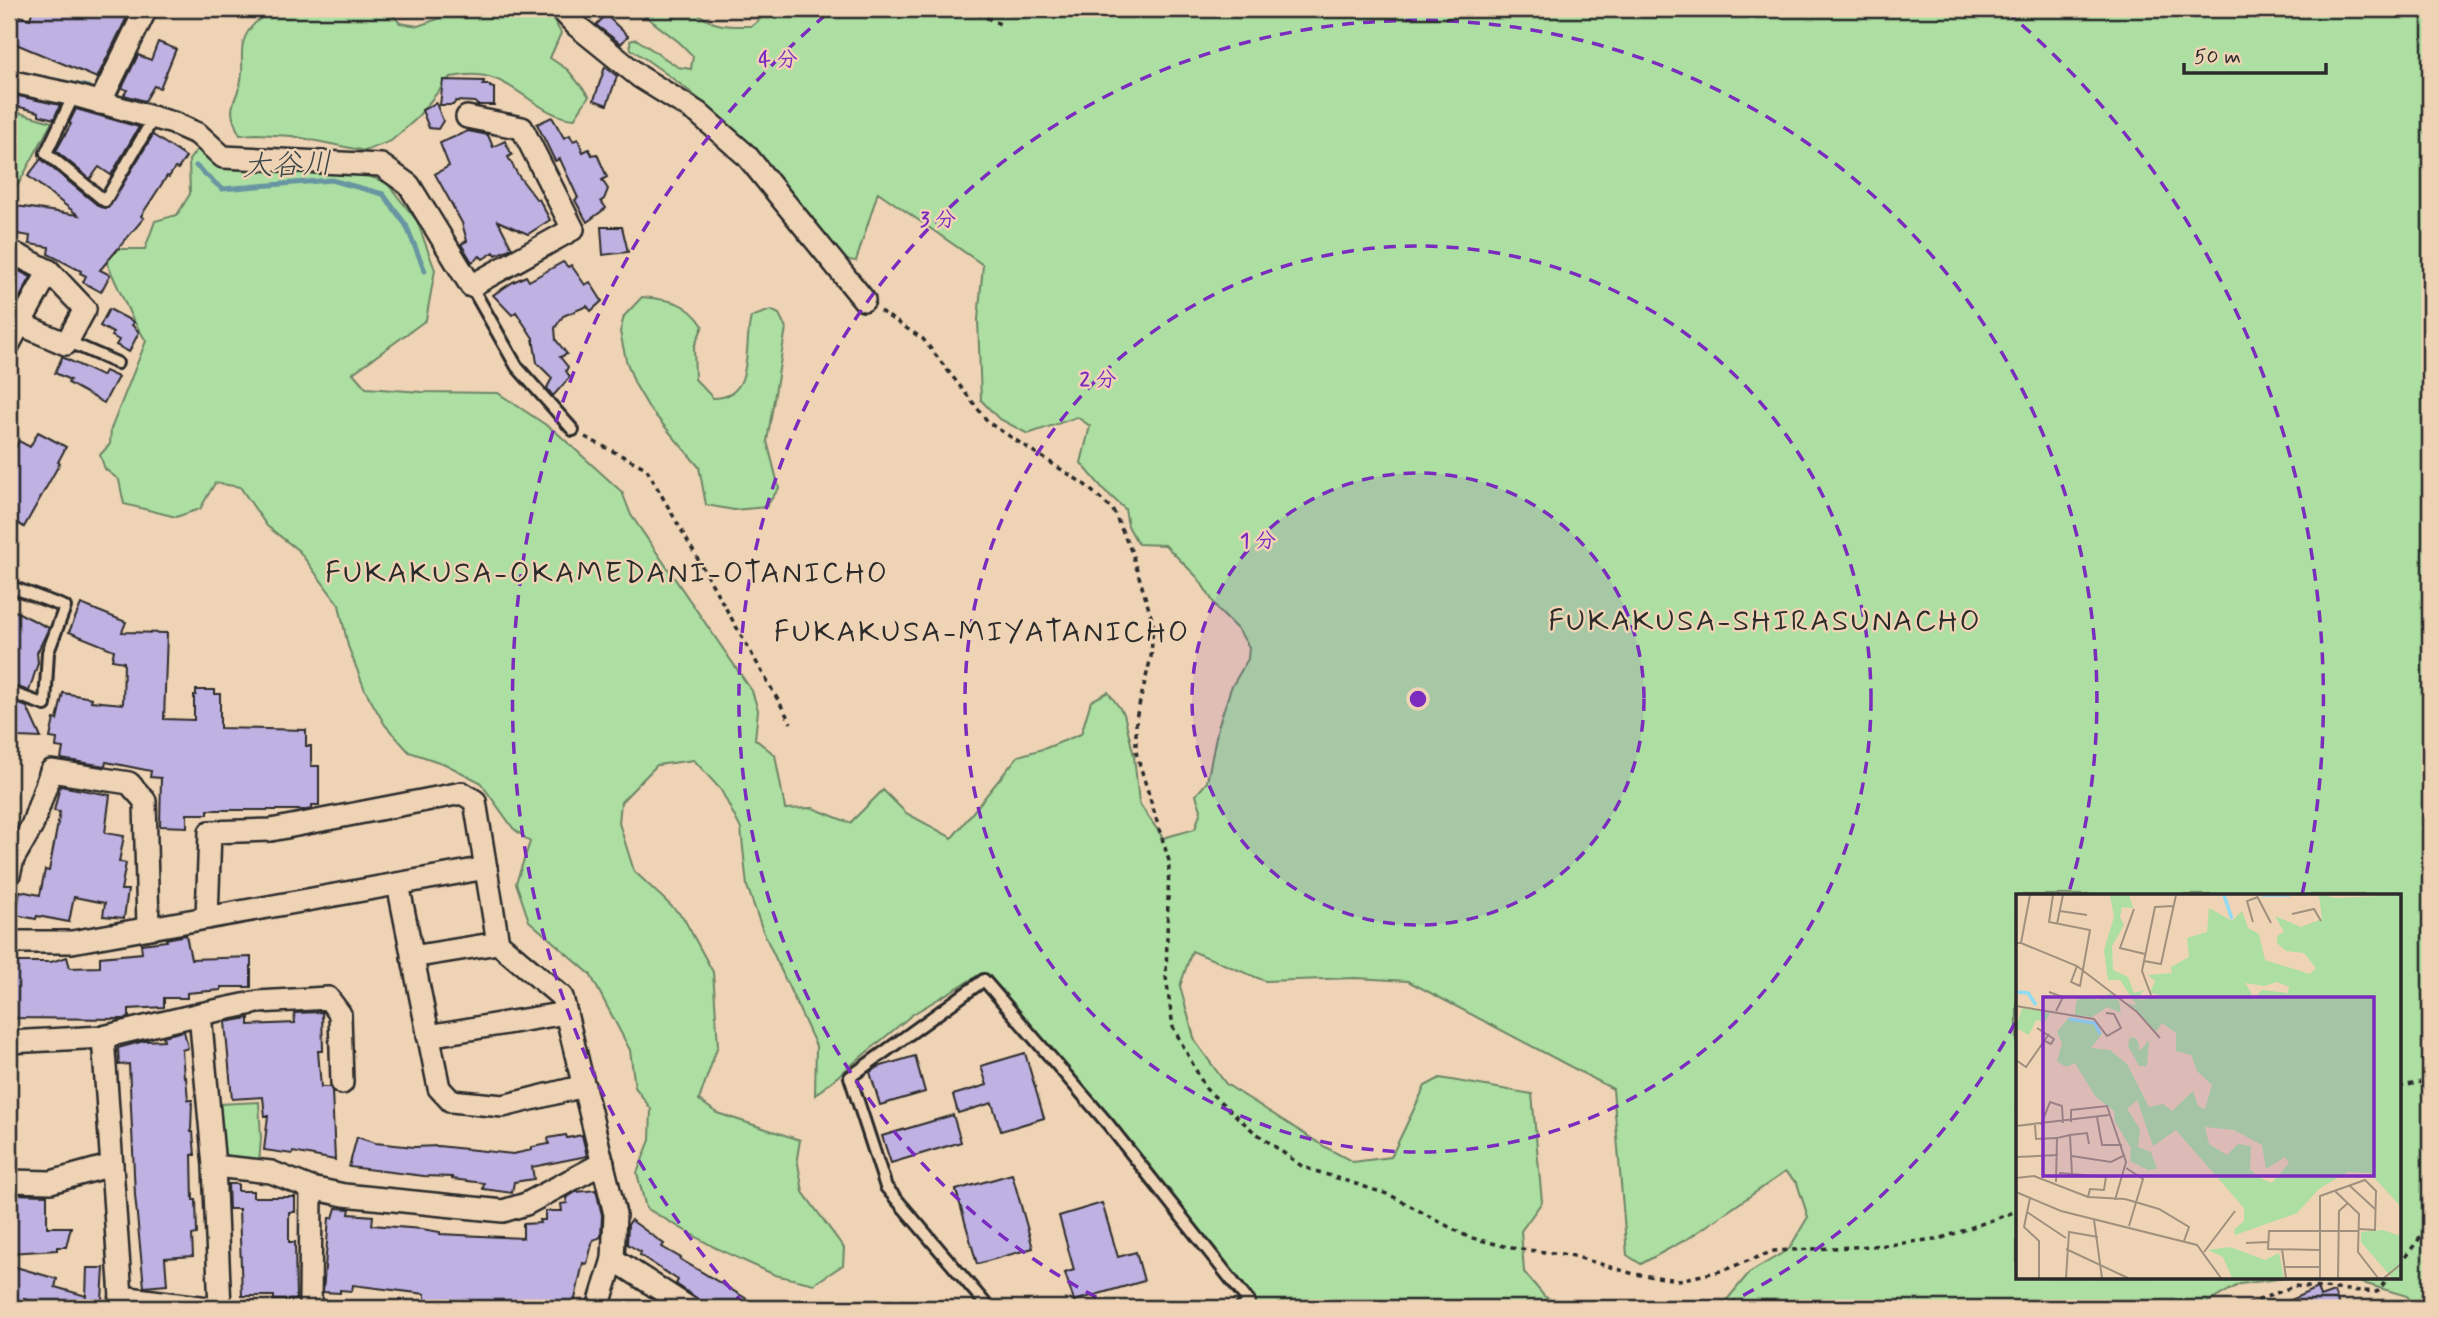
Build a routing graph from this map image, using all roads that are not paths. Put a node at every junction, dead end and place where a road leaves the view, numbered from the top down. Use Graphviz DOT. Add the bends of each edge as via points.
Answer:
graph roads {
  1 [pos="146,9"];
  2 [pos="561,9"];
  3 [pos="9,81"];
  4 [pos="74,95"];
  5 [pos="103,97"];
  6 [pos="467,117"];
  7 [pos="163,121"];
  8 [pos="9,251"];
  9 [pos="49,271"];
  10 [pos="471,286"];
  11 [pos="864,300"];
  12 [pos="20,324"];
  13 [pos="67,341"];
  14 [pos="9,344"];
  15 [pos="117,363"];
  16 [pos="573,430"];
  17 [pos="9,586"];
  18 [pos="9,692"];
  19 [pos="486,868"];
  20 [pos="9,875"];
  21 [pos="398,884"];
  22 [pos="208,918"];
  23 [pos="148,928"];
  24 [pos="9,942"];
  25 [pos="498,943"];
  26 [pos="412,957"];
  27 [pos="566,1013"];
  28 [pos="200,1014"];
  29 [pos="428,1036"];
  30 [pos="103,1037"];
  31 [pos="9,1042"];
  32 [pos="344,1083"];
  33 [pos="584,1086"];
  34 [pos="603,1163"];
  35 [pos="112,1165"];
  36 [pos="214,1166"];
  37 [pos="9,1181"];
  38 [pos="311,1188"];
  39 [pos="613,1259"];
  40 [pos="119,1303"];
  41 [pos="208,1308"];
  42 [pos="220,1308"];
  43 [pos="310,1308"];
  44 [pos="598,1308"];
  45 [pos="689,1308"];
  46 [pos="989,1308"];
  47 [pos="1241,1308"];
  1 -- 5 [label="street"];
  2 -- 11 [label="street" via="640,77 698,113 747,156"];
  3 -- 4 [label="street"];
  4 -- 5 [label="street"];
  4 -- 7 [label="lane" via="46,153 105,201"];
  5 -- 7 [label="street"];
  6 -- 10 [label="street" via="522,128 573,229"];
  7 -- 10 [label="street" via="198,134 223,156 381,165 409,185"];
  8 -- 9 [label="street"];
  9 -- 12 [label="street"];
  9 -- 13 [label="street" via="85,309"];
  10 -- 16 [label="lane" via="517,367"];
  12 -- 13 [label="street"];
  12 -- 14 [label="street"];
  13 -- 15 [label="lane"];
  17 -- 18 [label="lane" via="65,607 48,652 45,705"];
  19 -- 21 [label="street"];
  19 -- 22 [label="street" via="475,801 462,793 271,830 210,832"];
  19 -- 25 [label="street"];
  20 -- 23 [label="street" via="51,771 130,783 145,801"];
  21 -- 22 [label="street"];
  21 -- 26 [label="street"];
  22 -- 23 [label="street"];
  23 -- 24 [label="street" via="72,942"];
  25 -- 26 [label="street"];
  25 -- 27 [label="street" via="562,997"];
  26 -- 29 [label="street"];
  27 -- 29 [label="street"];
  27 -- 33 [label="street"];
  28 -- 30 [label="street"];
  28 -- 32 [label="street" via="258,1003 328,998 340,1014"];
  28 -- 36 [label="street"];
  29 -- 33 [label="street" via="439,1088 451,1101 503,1106"];
  30 -- 31 [label="street"];
  30 -- 35 [label="street"];
  33 -- 34 [label="street"];
  34 -- 38 [label="street" via="503,1212"];
  34 -- 39 [label="street" via="615,1214"];
  35 -- 37 [label="street" via="51,1182"];
  35 -- 40 [label="street"];
  36 -- 38 [label="street" via="271,1172"];
  36 -- 42 [label="street"];
  38 -- 43 [label="street"];
  39 -- 44 [label="street"];
  39 -- 45 [label="street"];
  40 -- 41 [label="street"];
  46 -- 47 [label="lane" via="886,1187 850,1077 984,980 1108,1124 1250,1302"];
}
